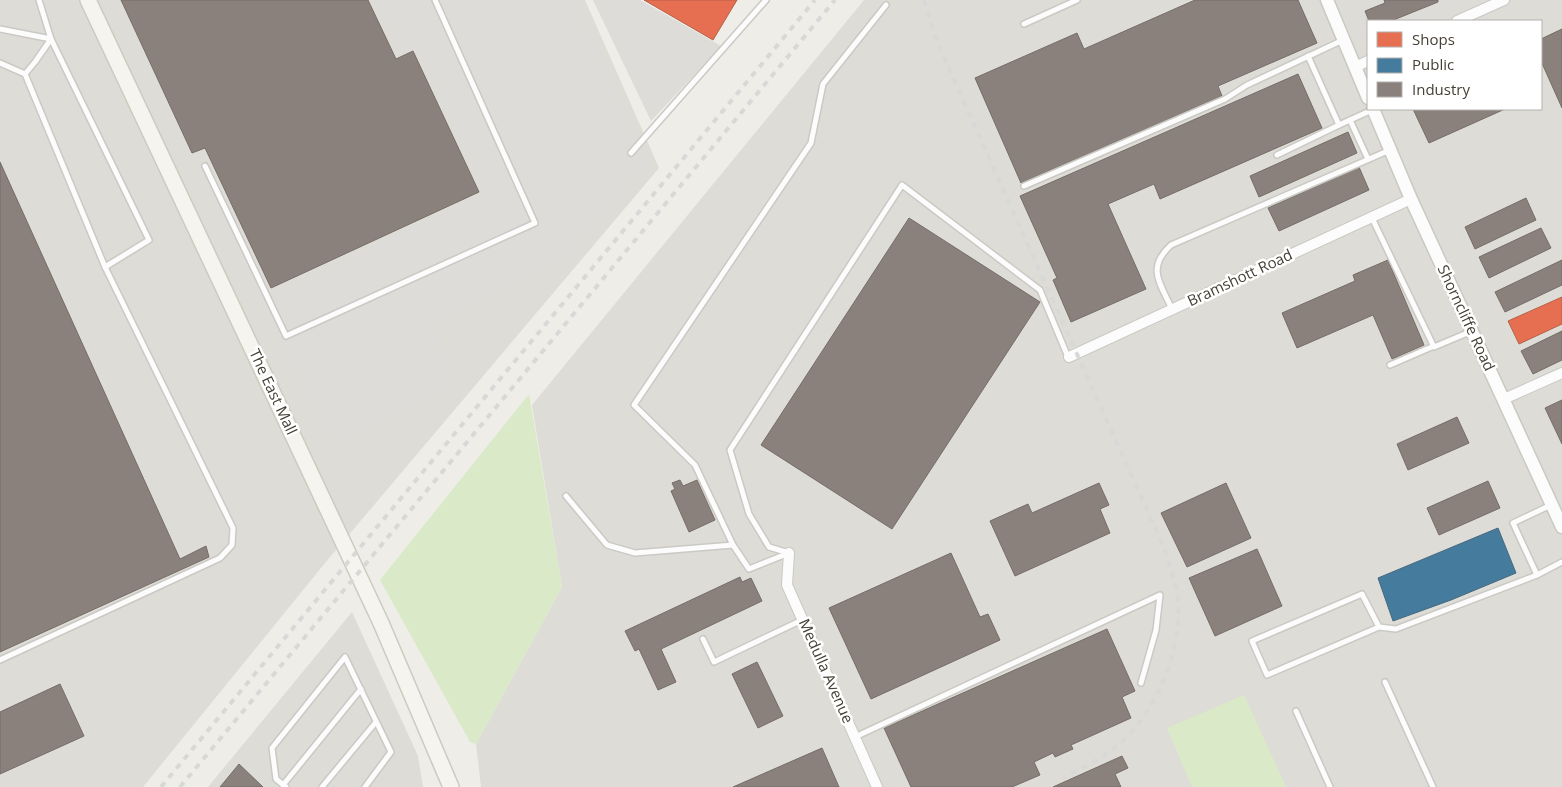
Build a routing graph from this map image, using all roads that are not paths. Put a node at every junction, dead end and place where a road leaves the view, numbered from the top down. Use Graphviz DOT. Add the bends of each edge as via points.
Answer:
graph roads {
  1 [pos="39,0"];
  2 [pos="88,0"];
  3 [pos="434,0"];
  4 [pos="766,0"];
  5 [pos="1076,0"];
  6 [pos="1327,0"];
  7 [pos="1504,0"];
  8 [pos="886,5"];
  9 [pos="1460,20"];
  10 [pos="1024,24"];
  11 [pos="0,29"];
  12 [pos="52,39"];
  13 [pos="1343,40"];
  14 [pos="1308,56"];
  15 [pos="1367,62"];
  16 [pos="0,63"];
  17 [pos="1355,67"];
  18 [pos="24,74"];
  19 [pos="1367,96"];
  20 [pos="1371,110"];
  21 [pos="1373,110"];
  22 [pos="1350,120"];
  23 [pos="1339,125"];
  24 [pos="1390,150"];
  25 [pos="631,153"];
  26 [pos="1277,155"];
  27 [pos="1368,159"];
  28 [pos="205,166"];
  29 [pos="1024,186"];
  30 [pos="1411,199"];
  31 [pos="1372,218"];
  32 [pos="105,267"];
  33 [pos="1172,309"];
  34 [pos="1472,331"];
  35 [pos="1434,346"];
  36 [pos="1069,357"];
  37 [pos="1390,365"];
  38 [pos="1562,373"];
  39 [pos="1504,399"];
  40 [pos="566,496"];
  41 [pos="1556,505"];
  42 [pos="1562,527"];
  43 [pos="733,545"];
  44 [pos="789,553"];
  45 [pos="1562,562"];
  46 [pos="1537,575"];
  47 [pos="803,620"];
  48 [pos="1379,627"];
  49 [pos="703,639"];
  50 [pos="0,660"];
  51 [pos="1141,682"];
  52 [pos="1385,682"];
  53 [pos="361,689"];
  54 [pos="1296,712"];
  55 [pos="376,722"];
  56 [pos="854,737"];
  57 [pos="285,786"];
  58 [pos="322,787"];
  59 [pos="365,787"];
  60 [pos="451,787"];
  61 [pos="877,787"];
  62 [pos="1330,787"];
  63 [pos="1433,787"];
  1 -- 12 [label="lane"];
  2 -- 60 [label="main road, The East Mall" via="381,623"];
  3 -- 28 [label="lane" via="535,223 286,336"];
  4 -- 25 [label="lane"];
  5 -- 10 [label="lane"];
  6 -- 13 [label="street"];
  7 -- 9 [label="street"];
  8 -- 43 [label="lane" via="823,84 810,143 634,406 696,465"];
  11 -- 12 [label="lane"];
  12 -- 18 [label="lane"];
  12 -- 32 [label="lane" via="149,240"];
  13 -- 14 [label="lane"];
  13 -- 17 [label="street"];
  14 -- 23 [label="lane"];
  14 -- 29 [label="lane" via="1246,85 1225,99"];
  15 -- 17 [label="street"];
  16 -- 18 [label="lane"];
  17 -- 19 [label="street"];
  18 -- 32 [label="lane"];
  20 -- 22 [label="lane"];
  21 -- 24 [label="street, Shorncliffe Road"];
  22 -- 23 [label="lane"];
  22 -- 27 [label="lane"];
  23 -- 26 [label="lane"];
  24 -- 27 [label="lane"];
  24 -- 30 [label="street, Shorncliffe Road"];
  27 -- 33 [label="lane" via="1171,246 1157,262 1157,277"];
  30 -- 31 [label="street, Bramshott Road"];
  30 -- 34 [label="street, Shorncliffe Road"];
  31 -- 33 [label="street, Bramshott Road"];
  31 -- 35 [label="lane"];
  32 -- 50 [label="lane" via="233,528 232,545 220,558"];
  33 -- 36 [label="street, Bramshott Road"];
  34 -- 35 [label="lane"];
  34 -- 39 [label="street, Shorncliffe Road"];
  35 -- 37 [label="lane"];
  36 -- 44 [label="lane" via="1040,290 902,185 730,450 749,514 769,548"];
  38 -- 39 [label="street"];
  39 -- 41 [label="street, Shorncliffe Road"];
  40 -- 43 [label="lane" via="607,545 635,553"];
  41 -- 42 [label="street, Shorncliffe Road"];
  41 -- 46 [label="lane" via="1513,523"];
  43 -- 44 [label="lane" via="749,569"];
  44 -- 47 [label="street, Medulla Avenue" via="788,586"];
  45 -- 46 [label="lane"];
  46 -- 48 [label="lane" via="1396,629"];
  47 -- 49 [label="lane" via="714,662"];
  47 -- 56 [label="street, Medulla Avenue"];
  48 -- 48 [label="lane" via="1267,675 1252,641 1362,594"];
  51 -- 56 [label="lane" via="1156,630 1160,595"];
  52 -- 63 [label="lane"];
  53 -- 55 [label="lane"];
  53 -- 57 [label="lane"];
  53 -- 57 [label="lane" via="344,657 272,748 276,779"];
  54 -- 62 [label="lane"];
  55 -- 58 [label="lane"];
  55 -- 59 [label="lane" via="391,752"];
  56 -- 61 [label="street, Medulla Avenue"];
}
